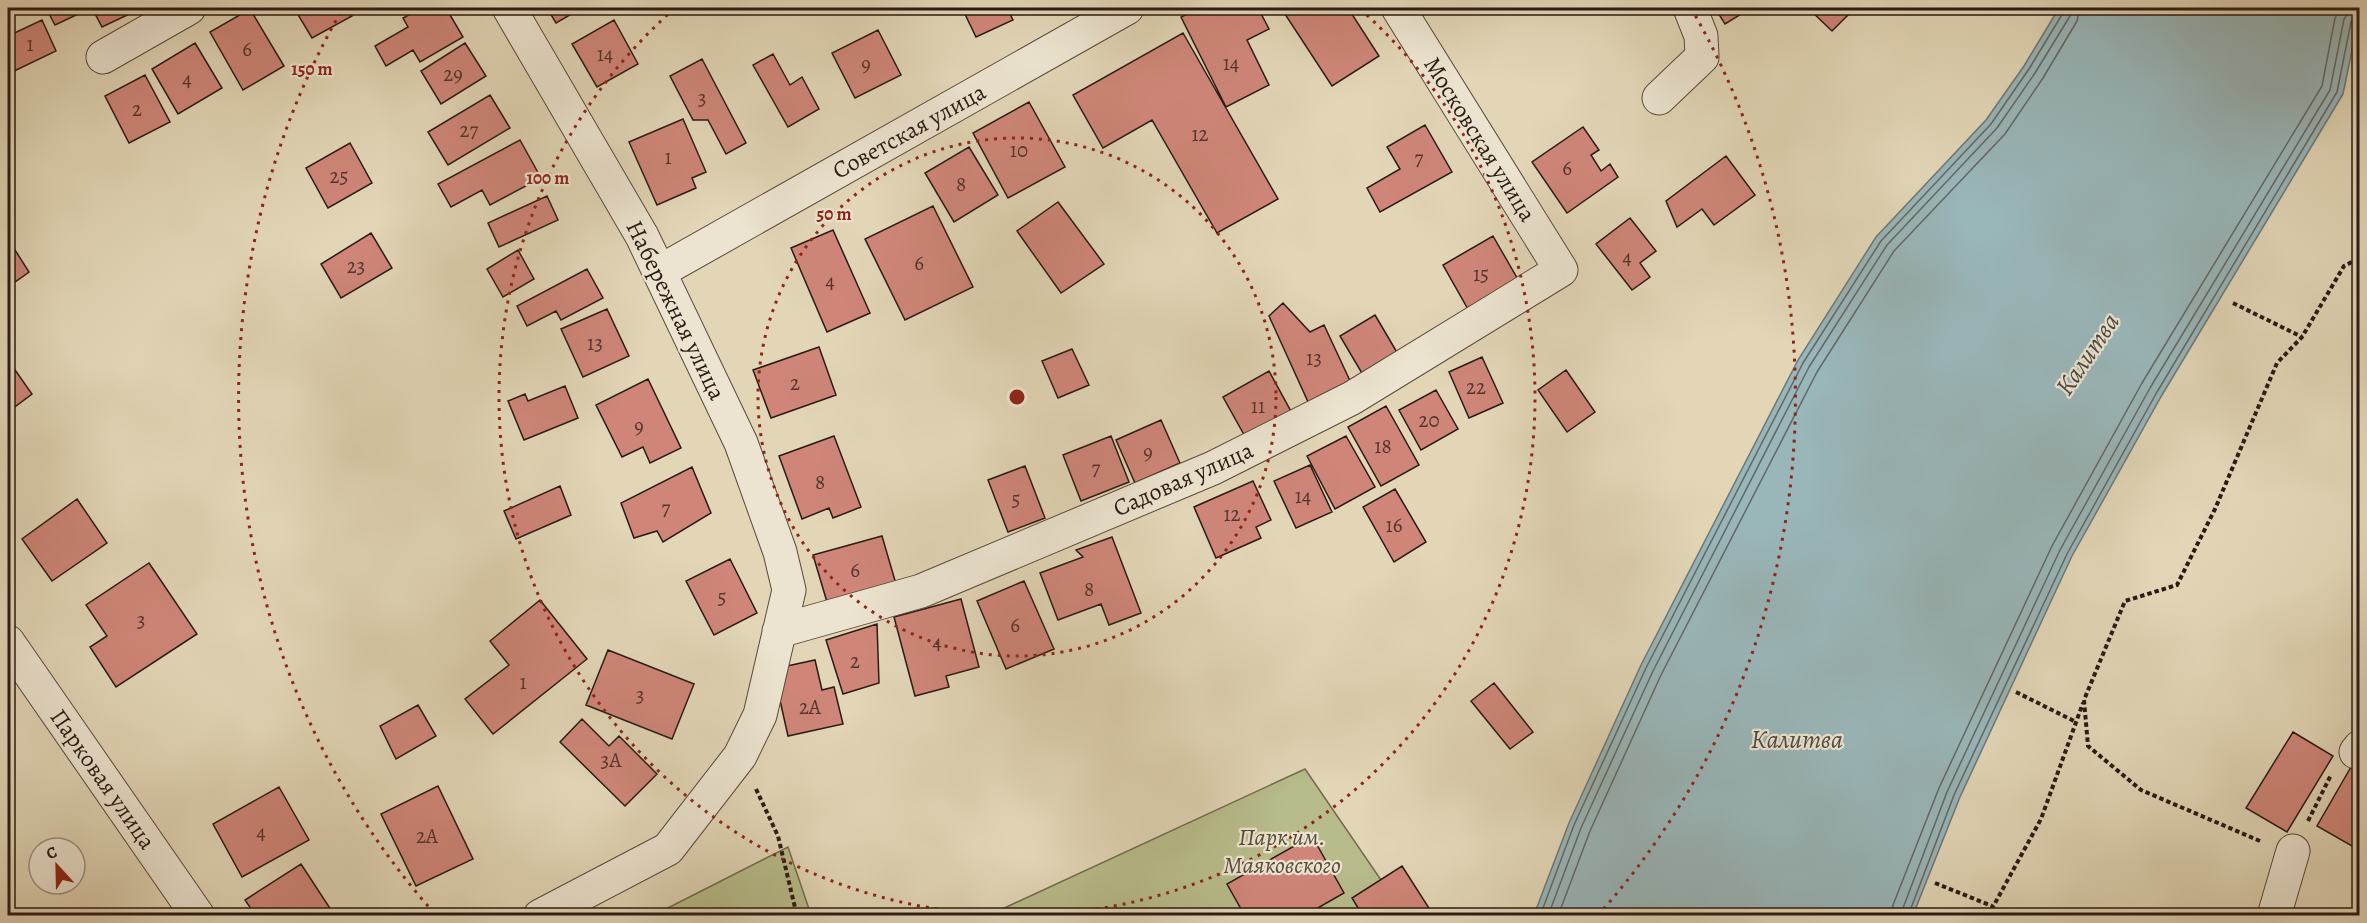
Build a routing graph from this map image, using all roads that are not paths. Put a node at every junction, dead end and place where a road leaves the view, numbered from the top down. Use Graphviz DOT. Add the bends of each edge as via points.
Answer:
graph roads {
  1 [pos="189,8"];
  2 [pos="509,8"];
  3 [pos="1127,8"];
  4 [pos="1398,8"];
  5 [pos="1690,8"];
  6 [pos="103,57"];
  7 [pos="1659,98"];
  8 [pos="1562,270"];
  9 [pos="659,272"];
  10 [pos="779,631"];
  11 [pos="8,642"];
  12 [pos="2293,851"];
  13 [pos="198,915"];
  14 [pos="540,915"];
  15 [pos="2274,915"];
  1 -- 6 [label="street"];
  2 -- 9 [label="street, Набережная улица" via="642,236"];
  3 -- 9 [label="street, Советская улица"];
  4 -- 8 [label="street, Московская улица"];
  5 -- 7 [label="street" via="1701,36 1702,57"];
  8 -- 10 [label="street, Садовая улица" via="1352,398 1213,468 921,591"];
  9 -- 10 [label="street, Набережная улица" via="741,443 780,552 789,590"];
  10 -- 14 [label="street" via="760,715 740,756 668,849"];
  11 -- 13 [label="street, Парковая улица"];
  12 -- 15 [label="street"];
}
